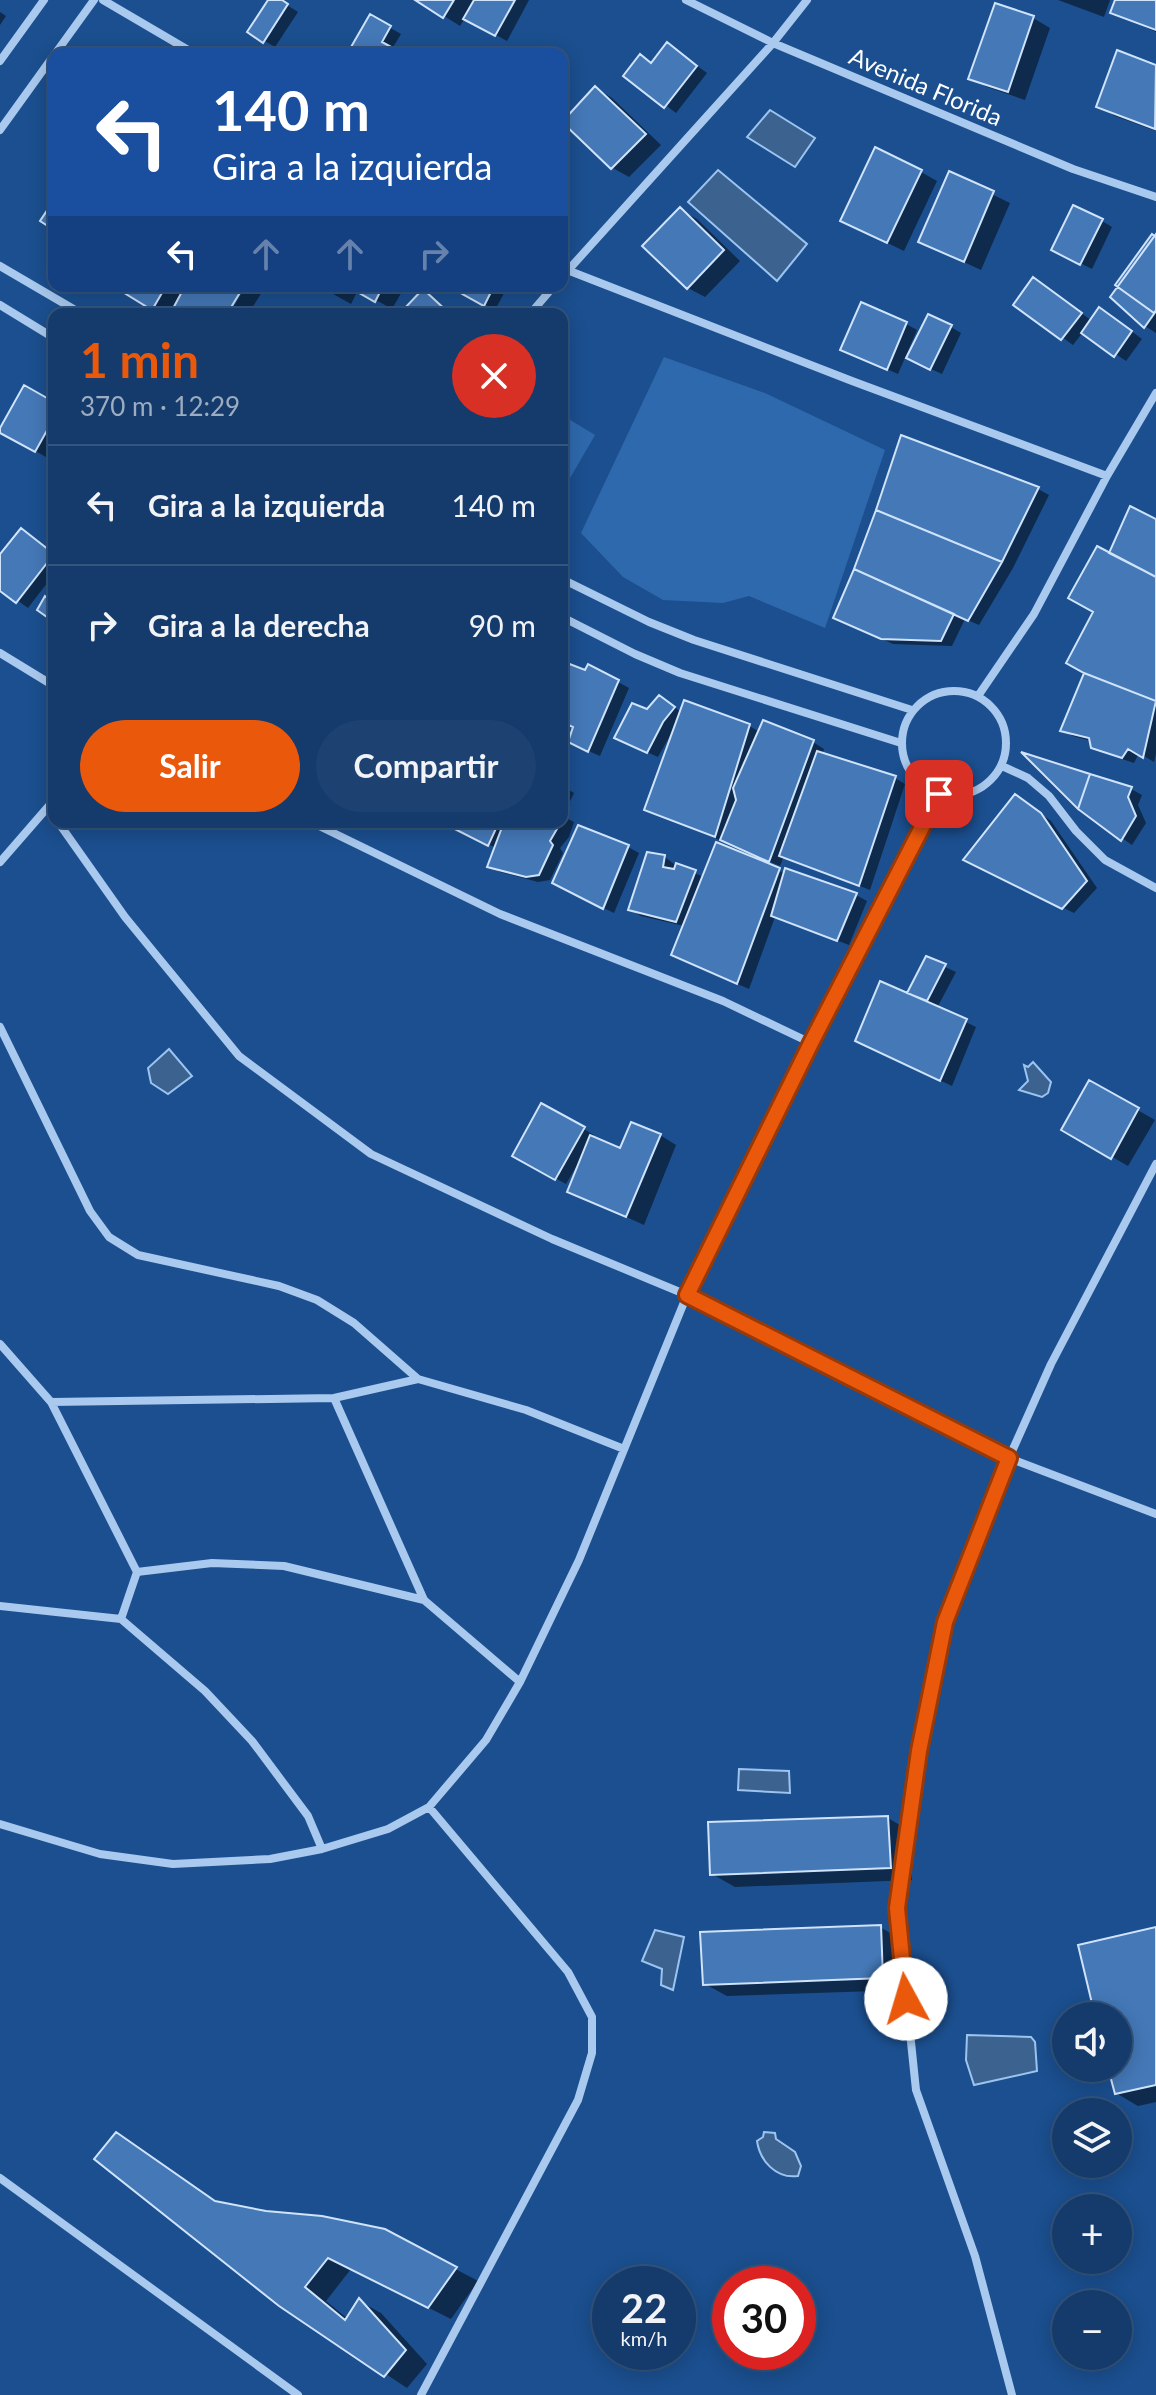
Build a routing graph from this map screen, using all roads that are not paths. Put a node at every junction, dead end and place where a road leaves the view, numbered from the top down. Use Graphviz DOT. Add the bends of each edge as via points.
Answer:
graph roads {
  1 [pos="44,0"];
  2 [pos="94,0"];
  3 [pos="103,0"];
  4 [pos="686,0"];
  5 [pos="807,0"];
  6 [pos="773,43"];
  7 [pos="59,48"];
  8 [pos="185,48"];
  9 [pos="0,61"];
  10 [pos="48,63"];
  11 [pos="0,130"];
  12 [pos="1156,197"];
  13 [pos="0,266"];
  14 [pos="568,268"];
  15 [pos="568,274"];
  16 [pos="549,292"];
  17 [pos="0,305"];
  18 [pos="72,308"];
  19 [pos="535,308"];
  20 [pos="48,334"];
  21 [pos="1156,393"];
  22 [pos="1107,476"];
  23 [pos="568,582"];
  24 [pos="568,620"];
  25 [pos="0,653"];
  26 [pos="48,682"];
  27 [pos="978,696"];
  28 [pos="912,710"];
  29 [pos="901,743"];
  30 [pos="1002,766"];
  31 [pos="939,794"];
  32 [pos="48,806"];
  33 [pos="62,828"];
  34 [pos="323,828"];
  35 [pos="0,862"];
  36 [pos="1156,888"];
  37 [pos="0,1027"];
  38 [pos="811,1043"];
  39 [pos="1156,1164"];
  40 [pos="687,1295"];
  41 [pos="0,1344"];
  42 [pos="418,1379"];
  43 [pos="334,1398"];
  44 [pos="51,1402"];
  45 [pos="624,1449"];
  46 [pos="1009,1458"];
  47 [pos="1156,1514"];
  48 [pos="137,1572"];
  49 [pos="424,1600"];
  50 [pos="0,1606"];
  51 [pos="121,1619"];
  52 [pos="520,1682"];
  53 [pos="429,1807"];
  54 [pos="0,1824"];
  55 [pos="322,1849"];
  56 [pos="0,2178"];
  57 [pos="298,2395"];
  58 [pos="421,2395"];
  59 [pos="1012,2395"];
  1 -- 9 [label="street"];
  2 -- 7 [label="street"];
  3 -- 8 [label="street"];
  4 -- 6 [label="street, Avenida Florida"];
  5 -- 6 [label="street"];
  6 -- 12 [label="street, Avenida Florida" via="1073,169"];
  6 -- 14 [label="street"];
  10 -- 11 [label="street"];
  13 -- 18 [label="street"];
  15 -- 22 [label="street"];
  16 -- 19 [label="street"];
  17 -- 20 [label="street"];
  21 -- 22 [label="street"];
  22 -- 27 [label="street" via="1034,614"];
  23 -- 28 [label="street" via="694,640"];
  24 -- 29 [label="street" via="680,673"];
  25 -- 26 [label="street"];
  27 -- 28 [label="street" via="954,690 931,695"];
  27 -- 30 [label="street" via="1004,726 1007,747"];
  28 -- 29 [label="street"];
  29 -- 31 [label="street" via="906,765 919,783"];
  30 -- 31 [label="street" via="975,791"];
  30 -- 36 [label="street" via="1049,796 1105,860"];
  31 -- 38 [label="street"];
  32 -- 35 [label="street"];
  33 -- 40 [label="street" via="125,917 239,1056 262,1074 371,1154"];
  34 -- 38 [label="street" via="500,914 723,1001"];
  37 -- 42 [label="street" via="90,1211 109,1237 138,1255 279,1286 317,1300 354,1323"];
  38 -- 40 [label="street"];
  39 -- 46 [label="street" via="1051,1364"];
  40 -- 45 [label="street"];
  40 -- 46 [label="street"];
  41 -- 44 [label="street"];
  42 -- 43 [label="street"];
  42 -- 45 [label="street" via="526,1410"];
  43 -- 44 [label="street"];
  43 -- 49 [label="street"];
  44 -- 48 [label="street"];
  45 -- 52 [label="street" via="579,1560"];
  46 -- 47 [label="street"];
  46 -- 59 [label="street" via="945,1622 919,1751 897,1908 916,2090 975,2256"];
  48 -- 49 [label="street" via="212,1563 284,1566"];
  48 -- 51 [label="street"];
  49 -- 52 [label="street"];
  50 -- 51 [label="street"];
  51 -- 55 [label="street" via="205,1691 252,1741 308,1816"];
  52 -- 53 [label="street" via="486,1740"];
  53 -- 55 [label="street" via="388,1829"];
  53 -- 58 [label="street" via="568,1972 592,2017 592,2053 578,2100"];
  54 -- 55 [label="street" via="100,1854 173,1864 270,1859"];
  56 -- 57 [label="street"];
}
